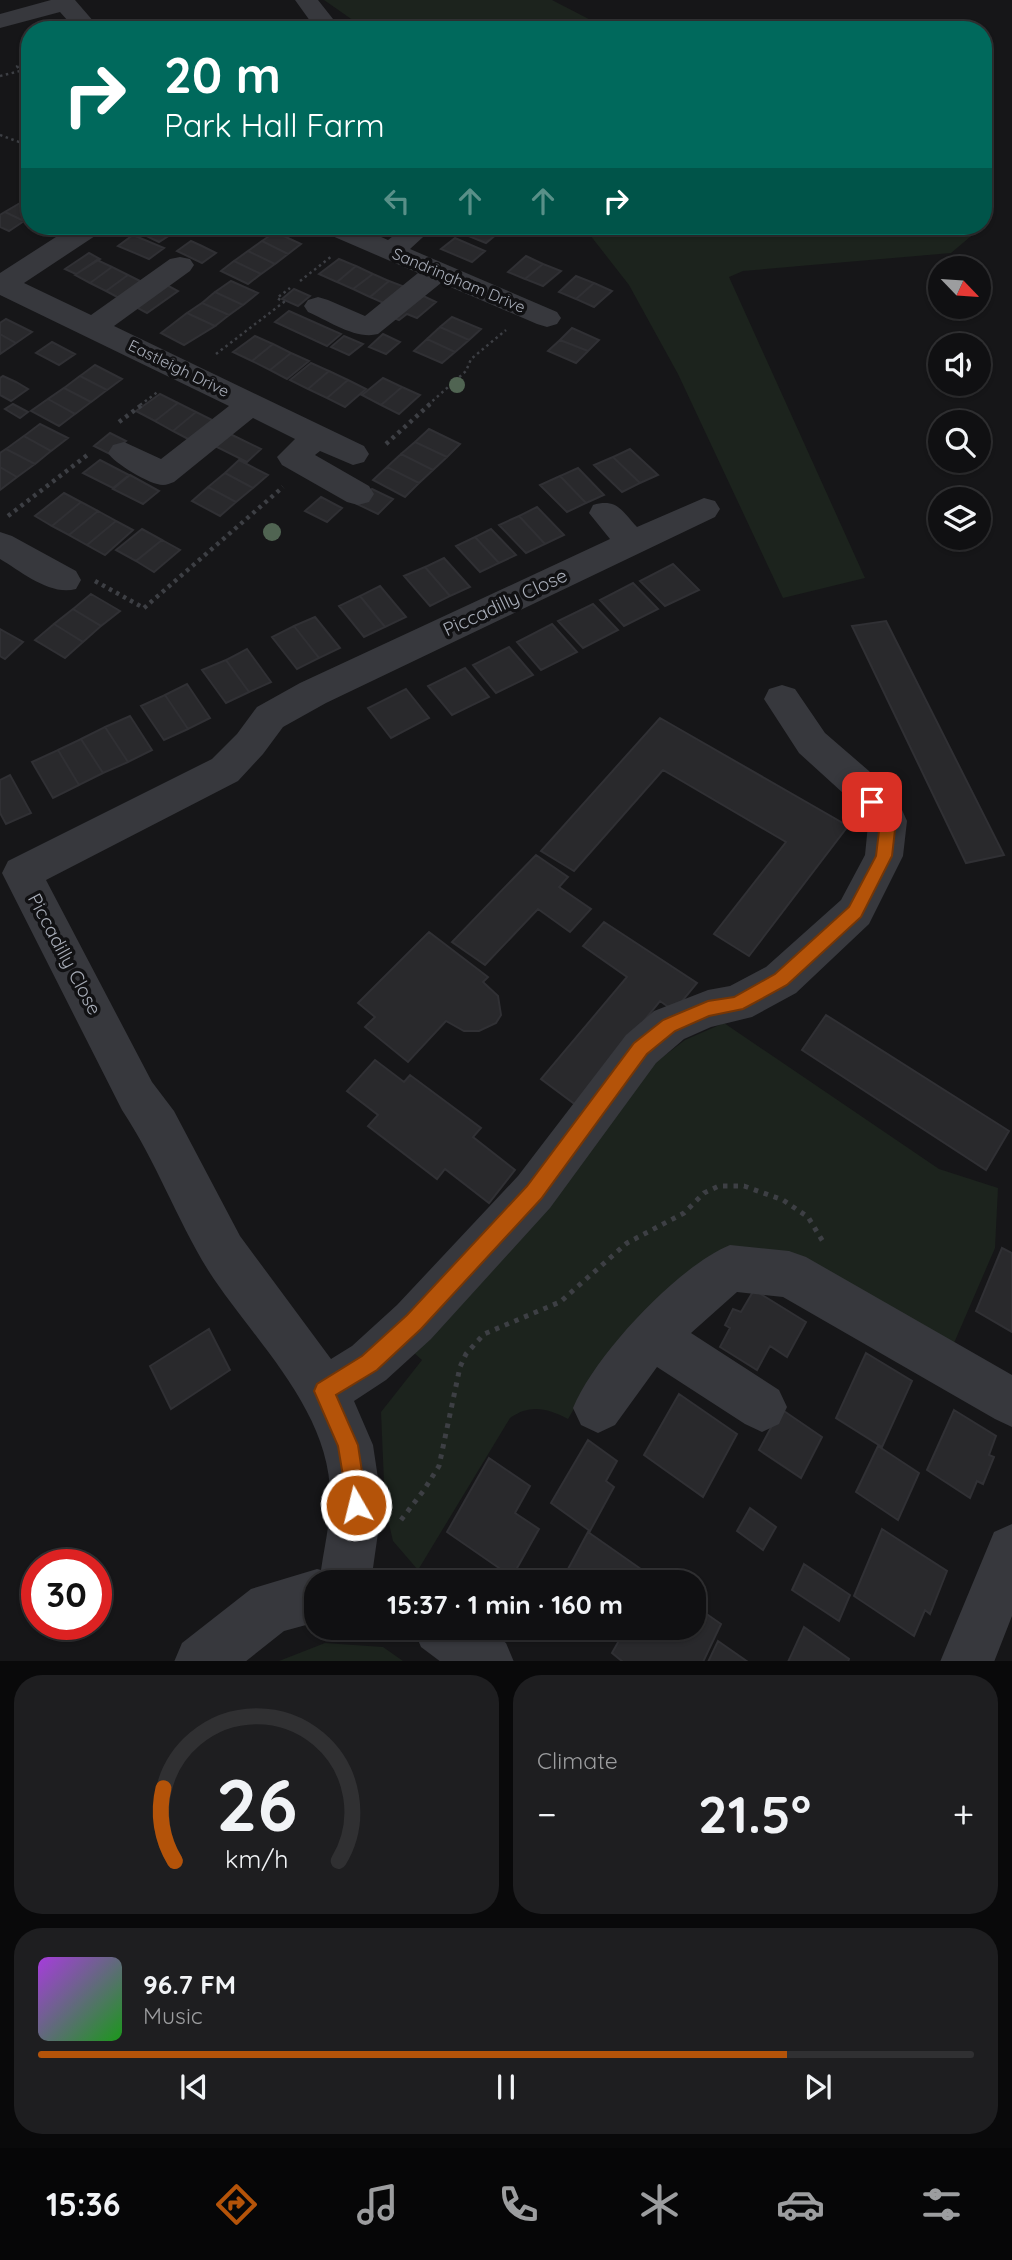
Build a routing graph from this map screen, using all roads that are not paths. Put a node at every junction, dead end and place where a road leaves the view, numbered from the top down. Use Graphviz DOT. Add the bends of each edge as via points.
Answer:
graph roads {
  1 [pos="306,0"];
  2 [pos="64,2"];
  3 [pos="0,21"];
  4 [pos="81,21"];
  5 [pos="323,21"];
  6 [pos="77,235"];
  7 [pos="354,235"];
  8 [pos="411,235"];
  9 [pos="391,251"];
  10 [pos="180,265"];
  11 [pos="438,271"];
  12 [pos="2,285"];
  13 [pos="318,306"];
  14 [pos="538,314"];
  15 [pos="94,327"];
  16 [pos="251,404"];
  17 [pos="306,452"];
  18 [pos="124,453"];
  19 [pos="353,454"];
  20 [pos="358,494"];
  21 [pos="704,509"];
  22 [pos="605,513"];
  23 [pos="632,542"];
  24 [pos="6,556"];
  25 [pos="64,580"];
  26 [pos="782,699"];
  27 [pos="653,1337"];
  28 [pos="324,1391"];
  29 [pos="1012,1402"];
  30 [pos="762,1407"];
  31 [pos="598,1408"];
  32 [pos="1012,1550"];
  33 [pos="347,1570"];
  34 [pos="304,1599"];
  35 [pos="457,1640"];
  36 [pos="201,1661"];
  37 [pos="487,1661"];
  38 [pos="967,1661"];
  1 -- 5 [label="street"];
  2 -- 3 [label="street"];
  2 -- 4 [label="street"];
  6 -- 12 [label="street"];
  7 -- 9 [label="street, Sandringham Drive"];
  8 -- 9 [label="street"];
  9 -- 11 [label="street, Sandringham Drive"];
  10 -- 15 [label="street"];
  11 -- 13 [label="street" via="368,328"];
  11 -- 14 [label="street, Sandringham Drive"];
  12 -- 15 [label="street, Eastleigh Drive"];
  15 -- 16 [label="street, Eastleigh Drive"];
  16 -- 17 [label="street, Eastleigh Drive"];
  16 -- 18 [label="street" via="163,474"];
  17 -- 19 [label="street, Eastleigh Drive"];
  17 -- 20 [label="street"];
  21 -- 23 [label="street, Piccadilly Close"];
  22 -- 23 [label="street"];
  23 -- 28 [label="street, Piccadilly Close" via="313,692 270,718 225,770 22,873 137,1097 158,1126 224,1252"];
  24 -- 25 [label="street"];
  26 -- 28 [label="street" via="812,743 856,782 888,821 884,856 855,912 781,980 737,1004 708,1009 669,1025 640,1049 534,1192 414,1322 369,1363"];
  27 -- 29 [label="street" via="730,1268 789,1274"];
  27 -- 30 [label="street"];
  27 -- 31 [label="street" via="615,1377"];
  28 -- 33 [label="street, Piccadilly Close" via="348,1445 356,1505"];
  32 -- 38 [label="street"];
  34 -- 36 [label="street" via="270,1608"];
  35 -- 37 [label="street"];
}
